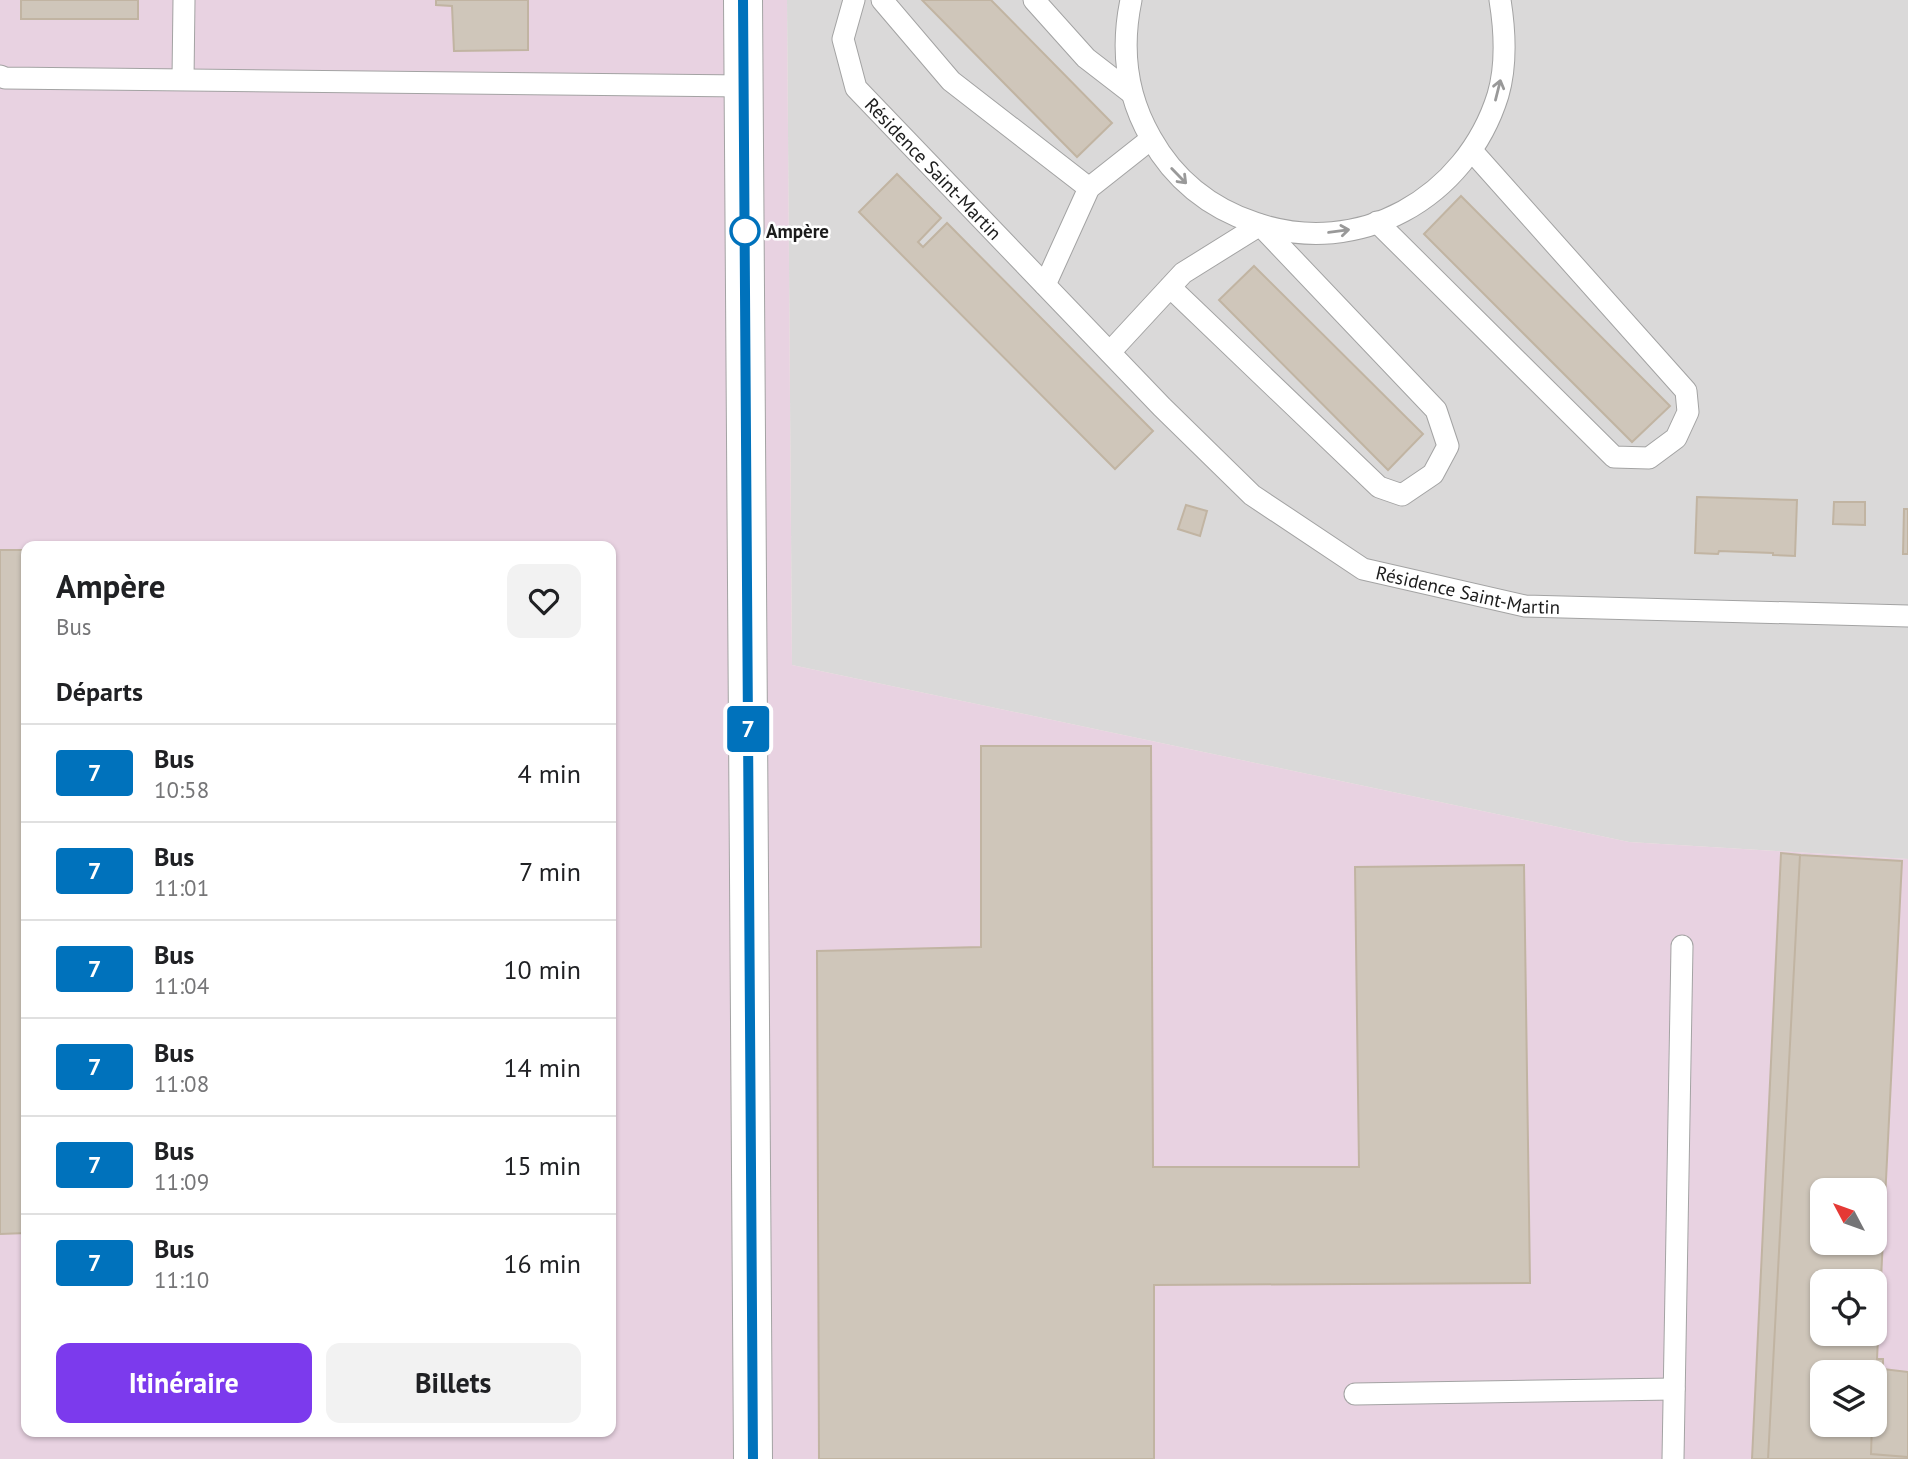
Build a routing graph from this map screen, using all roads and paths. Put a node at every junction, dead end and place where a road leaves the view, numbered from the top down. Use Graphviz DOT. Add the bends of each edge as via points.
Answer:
graph roads {
  1 [pos="184,0"];
  2 [pos="743,0"];
  3 [pos="853,0"];
  4 [pos="882,0"];
  5 [pos="1034,0"];
  6 [pos="1131,0"];
  7 [pos="1500,0"];
  8 [pos="0,76"];
  9 [pos="183,79"];
  10 [pos="744,86"];
  11 [pos="1130,92"];
  12 [pos="1151,139"];
  13 [pos="1472,151"];
  14 [pos="1089,188"];
  15 [pos="1377,222"];
  16 [pos="1260,225"];
  17 [pos="1045,285"];
  18 [pos="1170,287"];
  19 [pos="1110,352"];
  20 [pos="1908,616"];
  21 [pos="1682,946"];
  22 [pos="1674,1389"];
  23 [pos="1355,1394"];
  24 [pos="752,1459"];
  25 [pos="1673,1459"];
  1 -- 9 [label="lane"];
  2 -- 10 [label="street"];
  3 -- 17 [label="lane, Résidence Saint-Martin" via="843,39 856,88"];
  4 -- 14 [label="lane" via="951,80"];
  5 -- 11 [label="lane" via="1086,58"];
  6 -- 11 [label="lane" via="1125,58"];
  13 -- 7 [label="lane, one-way" via="1499,92 1505,28"];
  8 -- 9 [label="lane"];
  9 -- 10 [label="lane"];
  10 -- 24 [label="street"];
  11 -- 12 [label="lane"];
  12 -- 14 [label="lane"];
  12 -- 16 [label="lane, one-way" via="1182,180 1208,201"];
  13 -- 15 [label="lane" via="1426,197"];
  13 -- 15 [label="lane" via="1686,391 1688,412 1676,438 1649,458 1614,457"];
  14 -- 17 [label="lane"];
  16 -- 15 [label="lane, one-way" via="1336,233"];
  16 -- 18 [label="lane"];
  16 -- 18 [label="lane" via="1436,410 1448,446 1433,474 1402,495 1379,487"];
  17 -- 19 [label="lane, Résidence Saint-Martin"];
  18 -- 19 [label="lane"];
  19 -- 20 [label="lane, Résidence Saint-Martin" via="1252,495 1363,569 1525,606"];
  21 -- 22 [label="lane"];
  22 -- 23 [label="lane"];
  22 -- 25 [label="lane"];
}
